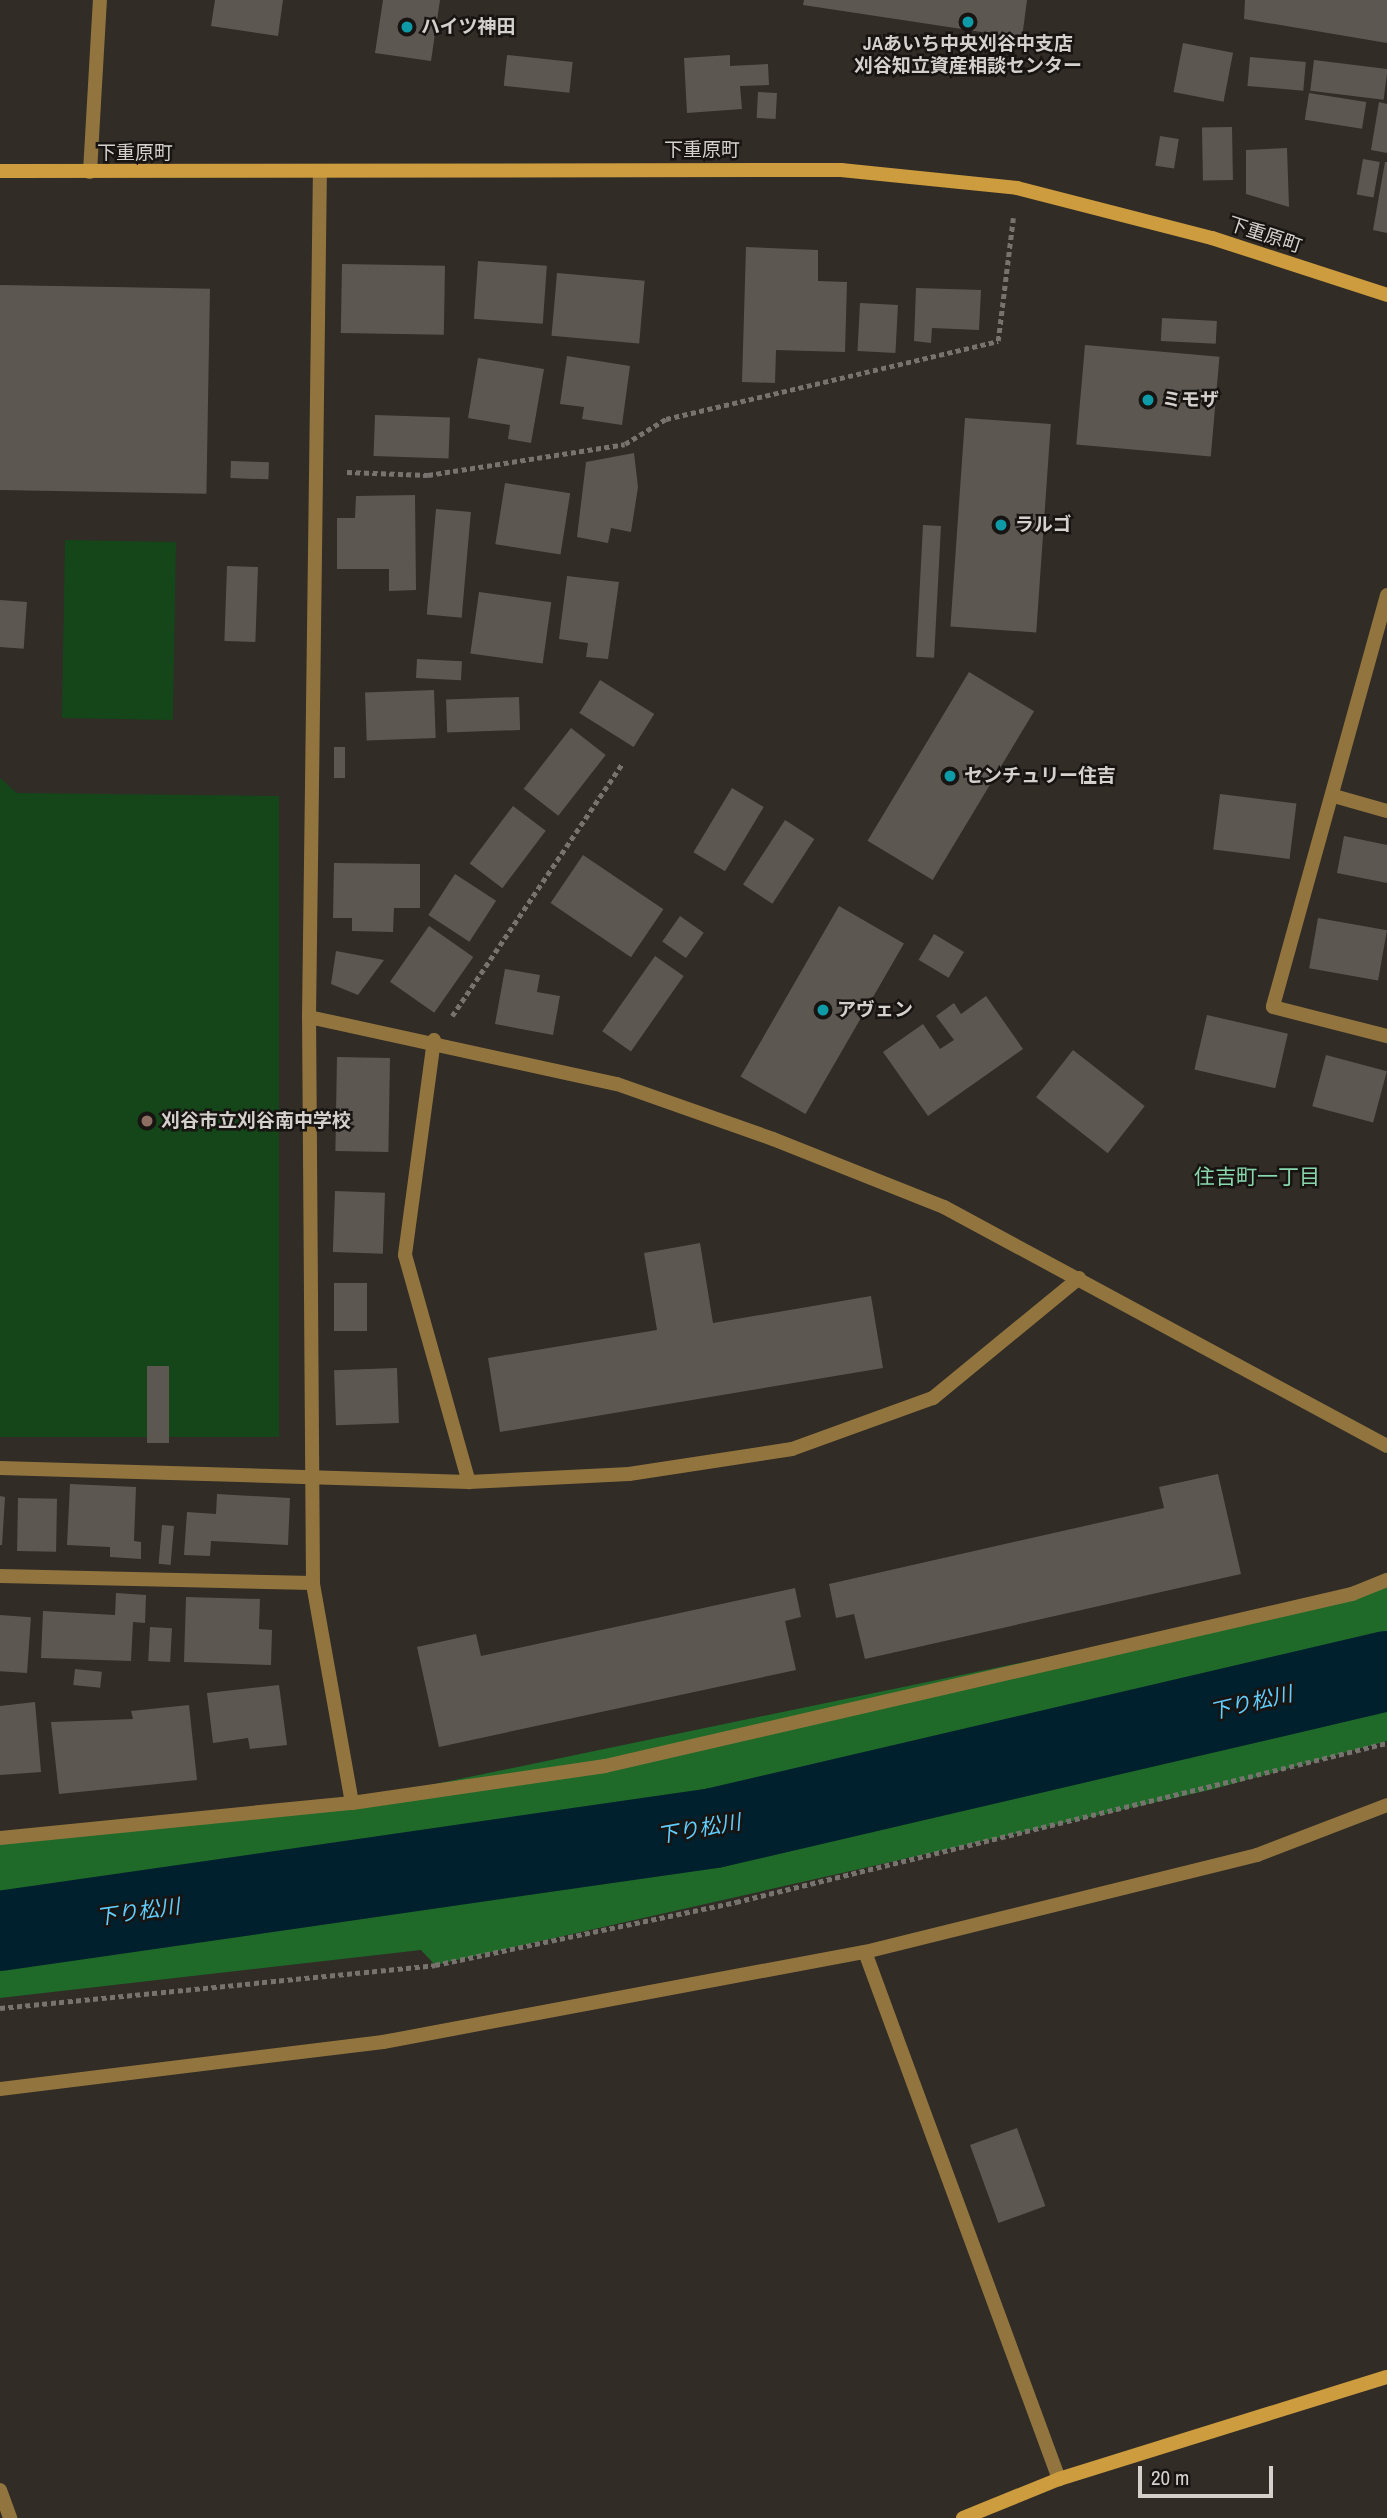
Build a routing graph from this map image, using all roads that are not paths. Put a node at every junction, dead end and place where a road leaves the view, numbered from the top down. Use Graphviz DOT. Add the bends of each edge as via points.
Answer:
graph roads {
  1 [pos="100,0"];
  2 [pos="0,171"];
  3 [pos="90,172"];
  4 [pos="320,172"];
  5 [pos="1387,295"];
  6 [pos="1387,595"];
  7 [pos="1334,796"];
  8 [pos="1387,811"];
  9 [pos="309,1017"];
  10 [pos="1387,1036"];
  11 [pos="434,1040"];
  12 [pos="1079,1278"];
  13 [pos="1387,1446"];
  14 [pos="0,1468"];
  15 [pos="309,1474"];
  16 [pos="469,1482"];
  17 [pos="0,1576"];
  18 [pos="1387,1580"];
  19 [pos="313,1583"];
  20 [pos="352,1803"];
  21 [pos="1387,1805"];
  22 [pos="0,1838"];
  23 [pos="864,1952"];
  24 [pos="0,2089"];
  25 [pos="1387,2377"];
  26 [pos="1059,2479"];
  27 [pos="0,2490"];
  28 [pos="10,2518"];
  29 [pos="963,2518"];
  1 -- 3 [label="street"];
  2 -- 3 [label="street, 下重原町"];
  3 -- 4 [label="street, 下重原町"];
  4 -- 5 [label="street, 下重原町" via="841,170 1017,188 1212,238"];
  4 -- 9 [label="street"];
  6 -- 7 [label="street"];
  7 -- 8 [label="street"];
  7 -- 10 [label="street" via="1273,1007"];
  9 -- 11 [label="street"];
  9 -- 15 [label="street"];
  11 -- 12 [label="street" via="617,1083 773,1139 944,1207"];
  11 -- 16 [label="street" via="405,1255"];
  12 -- 13 [label="street"];
  12 -- 16 [label="street" via="933,1398 793,1449 629,1474"];
  14 -- 15 [label="street"];
  15 -- 16 [label="street"];
  15 -- 19 [label="street"];
  17 -- 19 [label="street"];
  18 -- 20 [label="street" via="1352,1594 606,1766"];
  19 -- 20 [label="street"];
  20 -- 22 [label="street"];
  21 -- 23 [label="street" via="1257,1855"];
  23 -- 24 [label="street" via="383,2042"];
  23 -- 26 [label="street"];
  25 -- 26 [label="street"];
  26 -- 29 [label="street"];
  27 -- 28 [label="street"];
}
